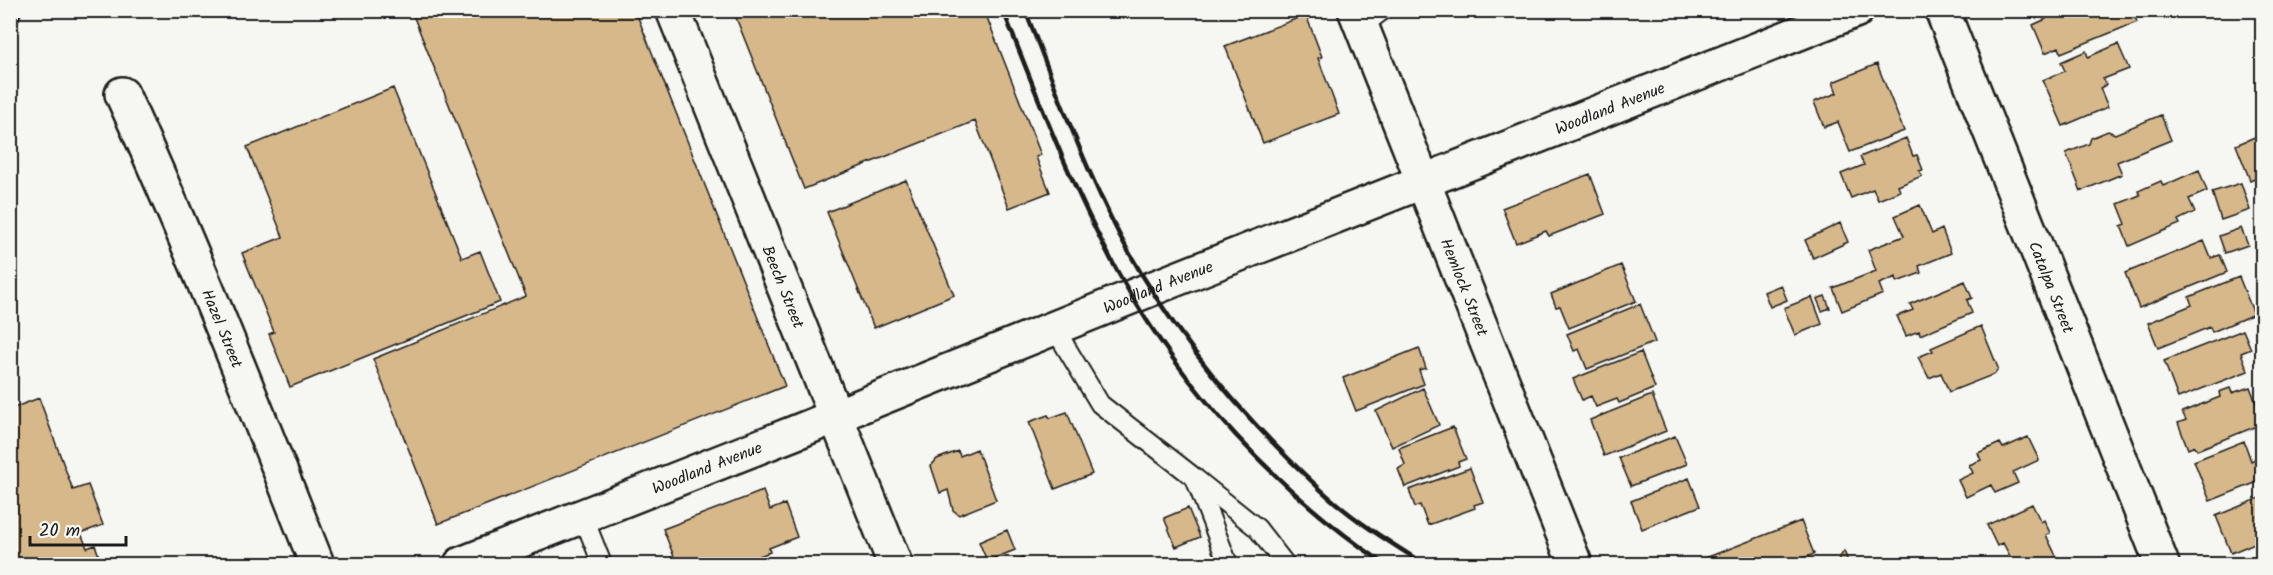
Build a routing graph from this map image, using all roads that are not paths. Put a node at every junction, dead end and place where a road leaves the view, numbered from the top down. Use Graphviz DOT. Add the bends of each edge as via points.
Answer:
graph roads {
  1 [pos="674,10"];
  2 [pos="1857,10"];
  3 [pos="1942,10"];
  4 [pos="1367,16"];
  5 [pos="122,94"];
  6 [pos="1424,182"];
  7 [pos="1055,329"];
  8 [pos="835,416"];
  9 [pos="1195,478"];
  10 [pos="583,516"];
  11 [pos="317,564"];
  12 [pos="461,564"];
  13 [pos="602,564"];
  14 [pos="895,564"];
  15 [pos="1228,564"];
  16 [pos="1285,564"];
  17 [pos="1575,564"];
  18 [pos="2162,564"];
  1 -- 8 [label="street, Beech Street"];
  2 -- 6 [label="street, Woodland Avenue"];
  3 -- 18 [label="street, Catalpa Street"];
  4 -- 6 [label="street, Hemlock Street"];
  5 -- 11 [label="street, Hazel Street" via="216,309"];
  6 -- 7 [label="street, Woodland Avenue"];
  6 -- 17 [label="street, Hemlock Street"];
  7 -- 8 [label="street, Woodland Avenue"];
  7 -- 9 [label="lane" via="1100,404"];
  8 -- 10 [label="street, Woodland Avenue"];
  8 -- 14 [label="street, Beech Street"];
  9 -- 15 [label="lane"];
  9 -- 16 [label="lane" via="1257,528"];
  10 -- 12 [label="street, Woodland Avenue"];
  10 -- 13 [label="lane"];
}
